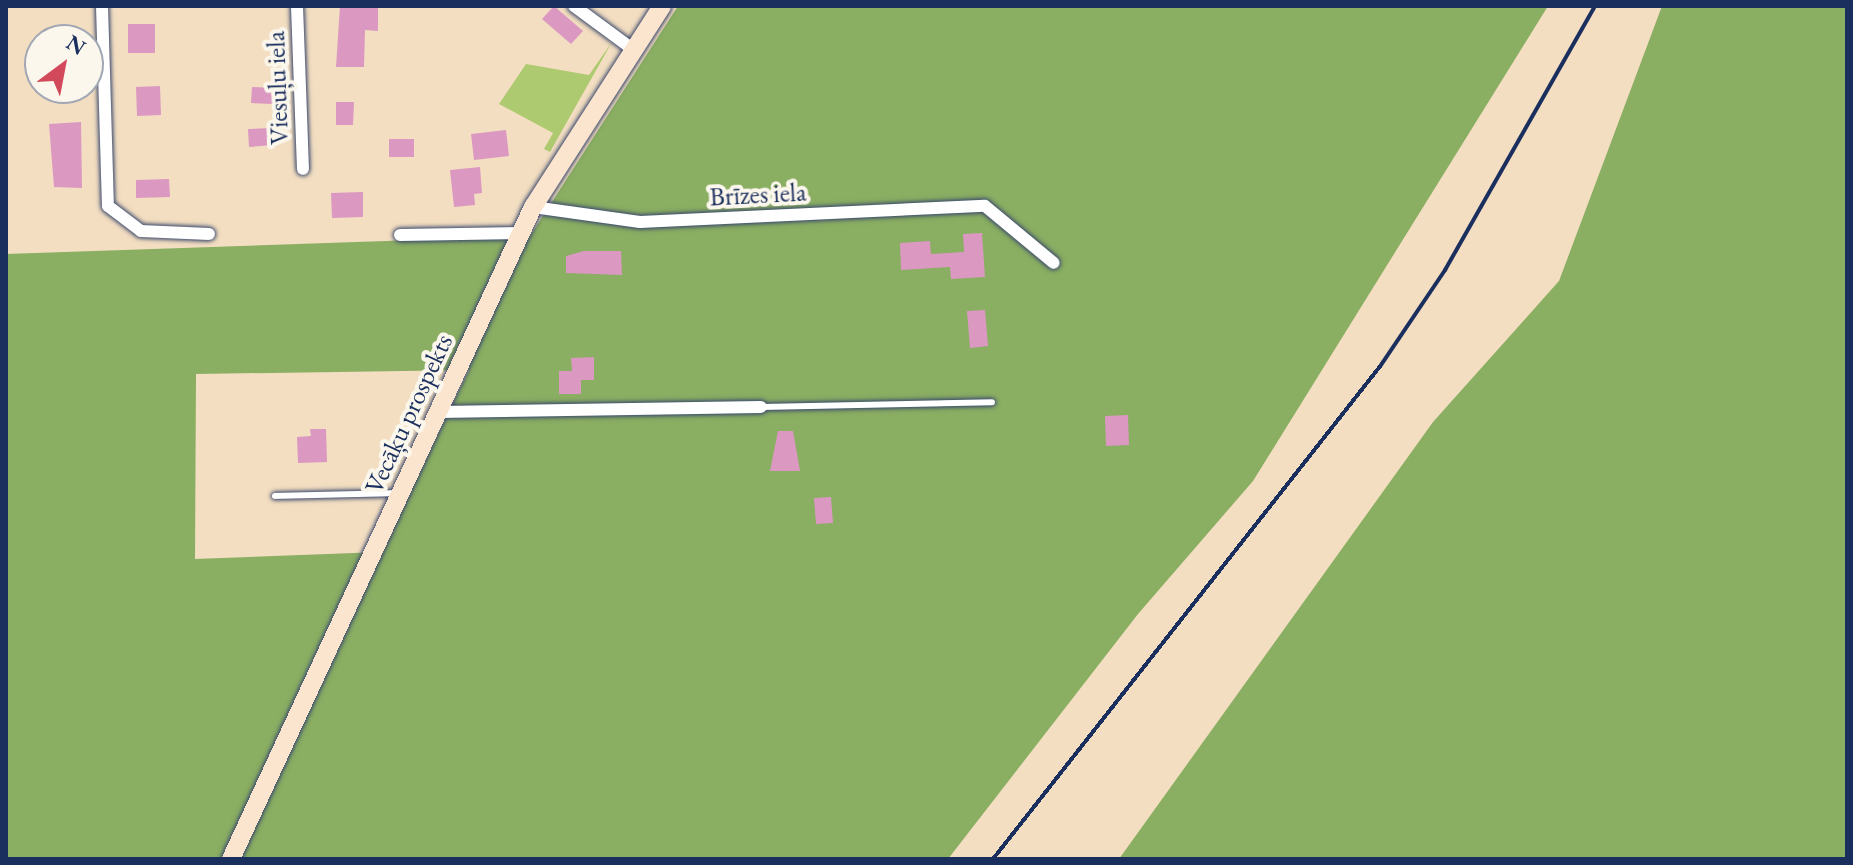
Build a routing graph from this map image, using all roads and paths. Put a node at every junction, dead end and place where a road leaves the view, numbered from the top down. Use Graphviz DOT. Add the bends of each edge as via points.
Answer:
graph roads {
  1 [pos="102,6"];
  2 [pos="297,6"];
  3 [pos="574,6"];
  4 [pos="662,6"];
  5 [pos="631,48"];
  6 [pos="303,169"];
  7 [pos="533,207"];
  8 [pos="521,233"];
  9 [pos="209,234"];
  10 [pos="400,235"];
  11 [pos="1054,263"];
  12 [pos="992,402"];
  13 [pos="761,407"];
  14 [pos="439,412"];
  15 [pos="401,493"];
  16 [pos="275,496"];
  17 [pos="231,859"];
  1 -- 9 [label="street" via="108,206 141,231"];
  2 -- 6 [label="street, Viesuļu iela"];
  3 -- 5 [label="street"];
  4 -- 5 [label="main road, Vecāķu prospekts"];
  5 -- 7 [label="main road, Vecāķu prospekts"];
  7 -- 8 [label="main road, Vecāķu prospekts"];
  7 -- 11 [label="street, Brīzes iela" via="640,222 985,206"];
  8 -- 10 [label="street"];
  8 -- 14 [label="main road, Vecāķu prospekts"];
  12 -- 13 [label="lane"];
  13 -- 14 [label="street"];
  14 -- 15 [label="main road, Vecāķu prospekts"];
  15 -- 16 [label="lane"];
  15 -- 17 [label="main road, Vecāķu prospekts"];
}
